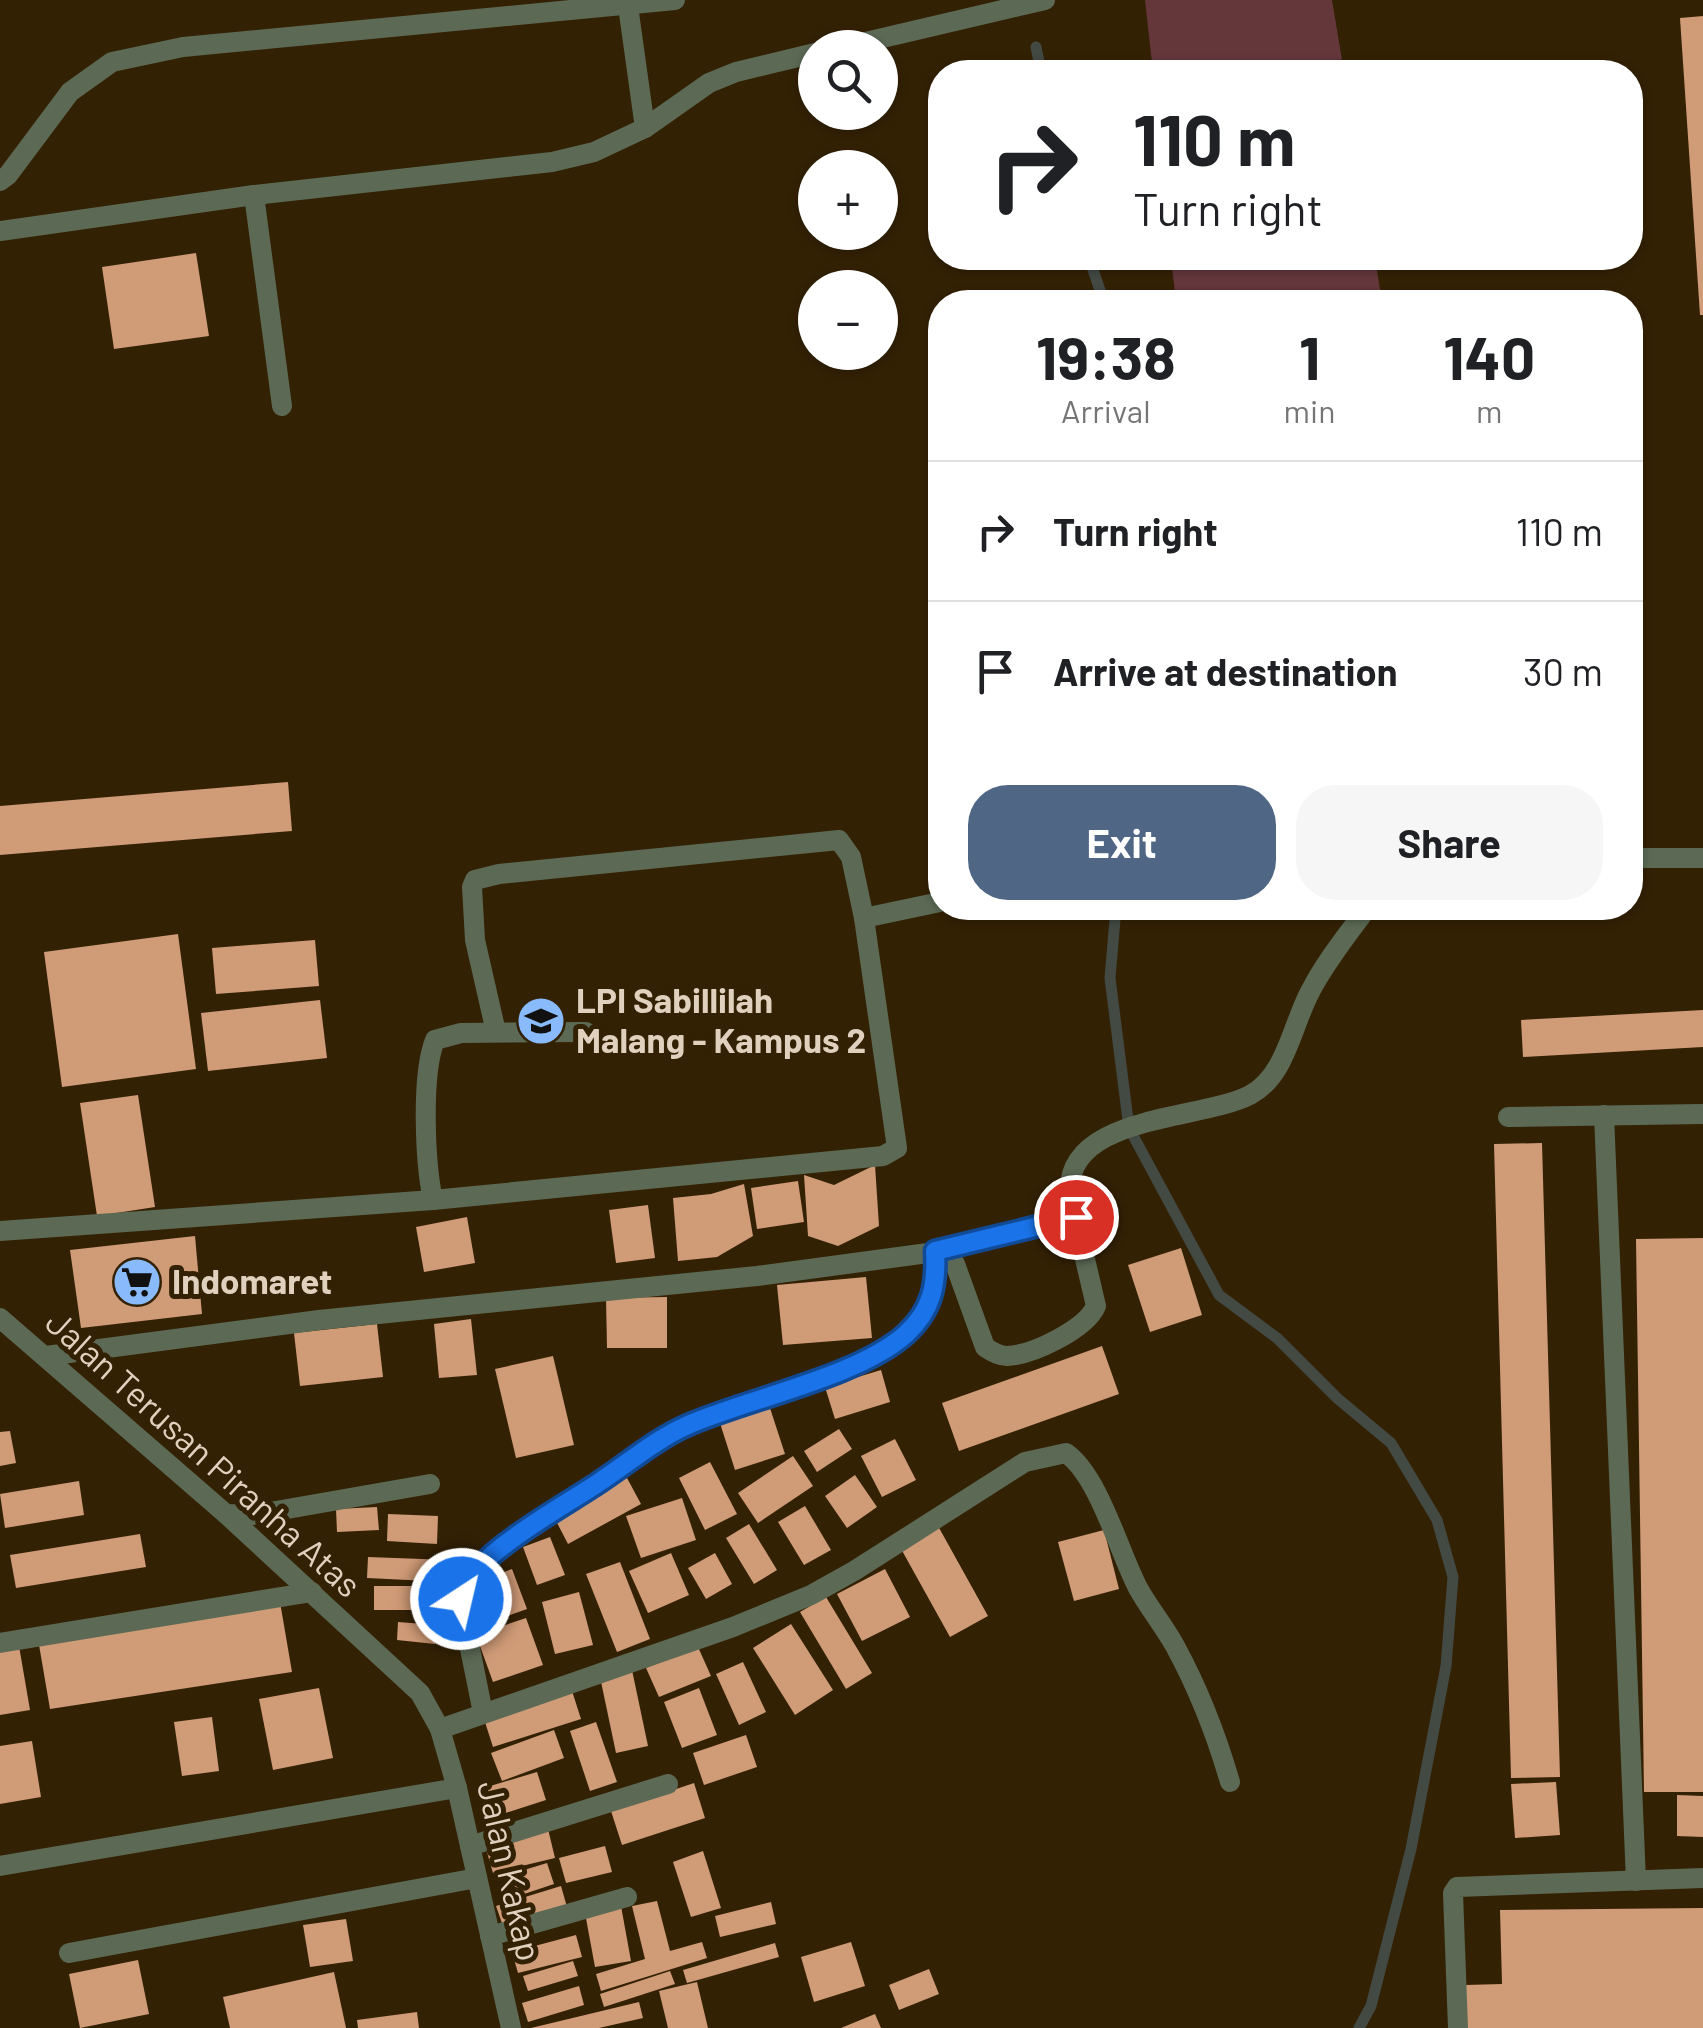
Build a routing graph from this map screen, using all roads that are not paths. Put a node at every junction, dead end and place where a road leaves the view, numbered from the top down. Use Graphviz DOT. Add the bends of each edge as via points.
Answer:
graph roads {
  1 [pos="675,0"];
  2 [pos="1046,0"];
  3 [pos="628,6"];
  4 [pos="898,34"];
  5 [pos="798,57"];
  6 [pos="645,128"];
  7 [pos="0,180"];
  8 [pos="254,195"];
  9 [pos="0,231"];
  10 [pos="282,406"];
  11 [pos="1643,858"];
  12 [pos="1703,858"];
  13 [pos="928,905"];
  14 [pos="864,918"];
  15 [pos="1360,920"];
  16 [pos="496,1032"];
  17 [pos="586,1032"];
  18 [pos="1703,1114"];
  19 [pos="1604,1115"];
  20 [pos="1508,1117"];
  21 [pos="433,1200"];
  22 [pos="1076,1217"];
  23 [pos="0,1231"];
  24 [pos="939,1251"];
  25 [pos="0,1318"];
  26 [pos="46,1356"];
  27 [pos="430,1484"];
  28 [pos="226,1514"];
  29 [pos="312,1592"];
  30 [pos="0,1643"];
  31 [pos="483,1714"];
  32 [pos="440,1729"];
  33 [pos="1230,1782"];
  34 [pos="668,1784"];
  35 [pos="458,1788"];
  36 [pos="470,1846"];
  37 [pos="0,1866"];
  38 [pos="477,1878"];
  39 [pos="1703,1878"];
  40 [pos="1636,1881"];
  41 [pos="626,1896"];
  42 [pos="490,1936"];
  43 [pos="69,1953"];
  44 [pos="511,2028"];
  45 [pos="1458,2028"];
  1 -- 3 [label="street"];
  2 -- 4 [label="street"];
  3 -- 6 [label="street"];
  3 -- 7 [label="street" via="182,47 112,62 70,92"];
  5 -- 6 [label="street" via="709,84"];
  6 -- 8 [label="street" via="594,152 552,162"];
  8 -- 9 [label="street"];
  8 -- 10 [label="street"];
  11 -- 12 [label="street"];
  13 -- 14 [label="street"];
  14 -- 16 [label="street" via="851,857 839,840 484,876 475,880 472,906"];
  14 -- 21 [label="street" via="898,1148 893,1152"];
  15 -- 22 [label="street" via="1311,990 1264,1084 1214,1108 1126,1126 1090,1148 1070,1186"];
  16 -- 17 [label="street"];
  16 -- 21 [label="street" via="439,1037 432,1046 427,1116"];
  18 -- 19 [label="street"];
  19 -- 20 [label="street"];
  19 -- 40 [label="street"];
  21 -- 23 [label="street"];
  22 -- 24 [label="street"];
  22 -- 24 [label="street" via="1095,1310 1084,1323 1025,1352 1007,1356 985,1347 955,1264"];
  24 -- 26 [label="street"];
  24 -- 31 [label="street" via="926,1310 894,1343 845,1369 682,1427 519,1533 468,1580 462,1609"];
  25 -- 26 [label="street, Jalan Terusan Piranha Atas"];
  26 -- 28 [label="street, Jalan Terusan Piranha Atas"];
  27 -- 28 [label="street"];
  28 -- 29 [label="street, Jalan Terusan Piranha Atas"];
  29 -- 30 [label="street"];
  29 -- 32 [label="street, Jalan Terusan Piranha Atas" via="420,1693"];
  31 -- 32 [label="street"];
  31 -- 33 [label="street" via="811,1595 1026,1462 1066,1453 1104,1509 1137,1587 1174,1643"];
  32 -- 35 [label="street, Jalan Kakap"];
  34 -- 36 [label="street"];
  35 -- 36 [label="street, Jalan Kakap"];
  35 -- 37 [label="street"];
  36 -- 38 [label="street, Jalan Kakap"];
  38 -- 42 [label="street, Jalan Kakap"];
  38 -- 43 [label="street"];
  39 -- 40 [label="street"];
  40 -- 45 [label="street" via="1457,1888 1452,1893"];
  41 -- 42 [label="street"];
  42 -- 44 [label="street, Jalan Kakap"];
}
